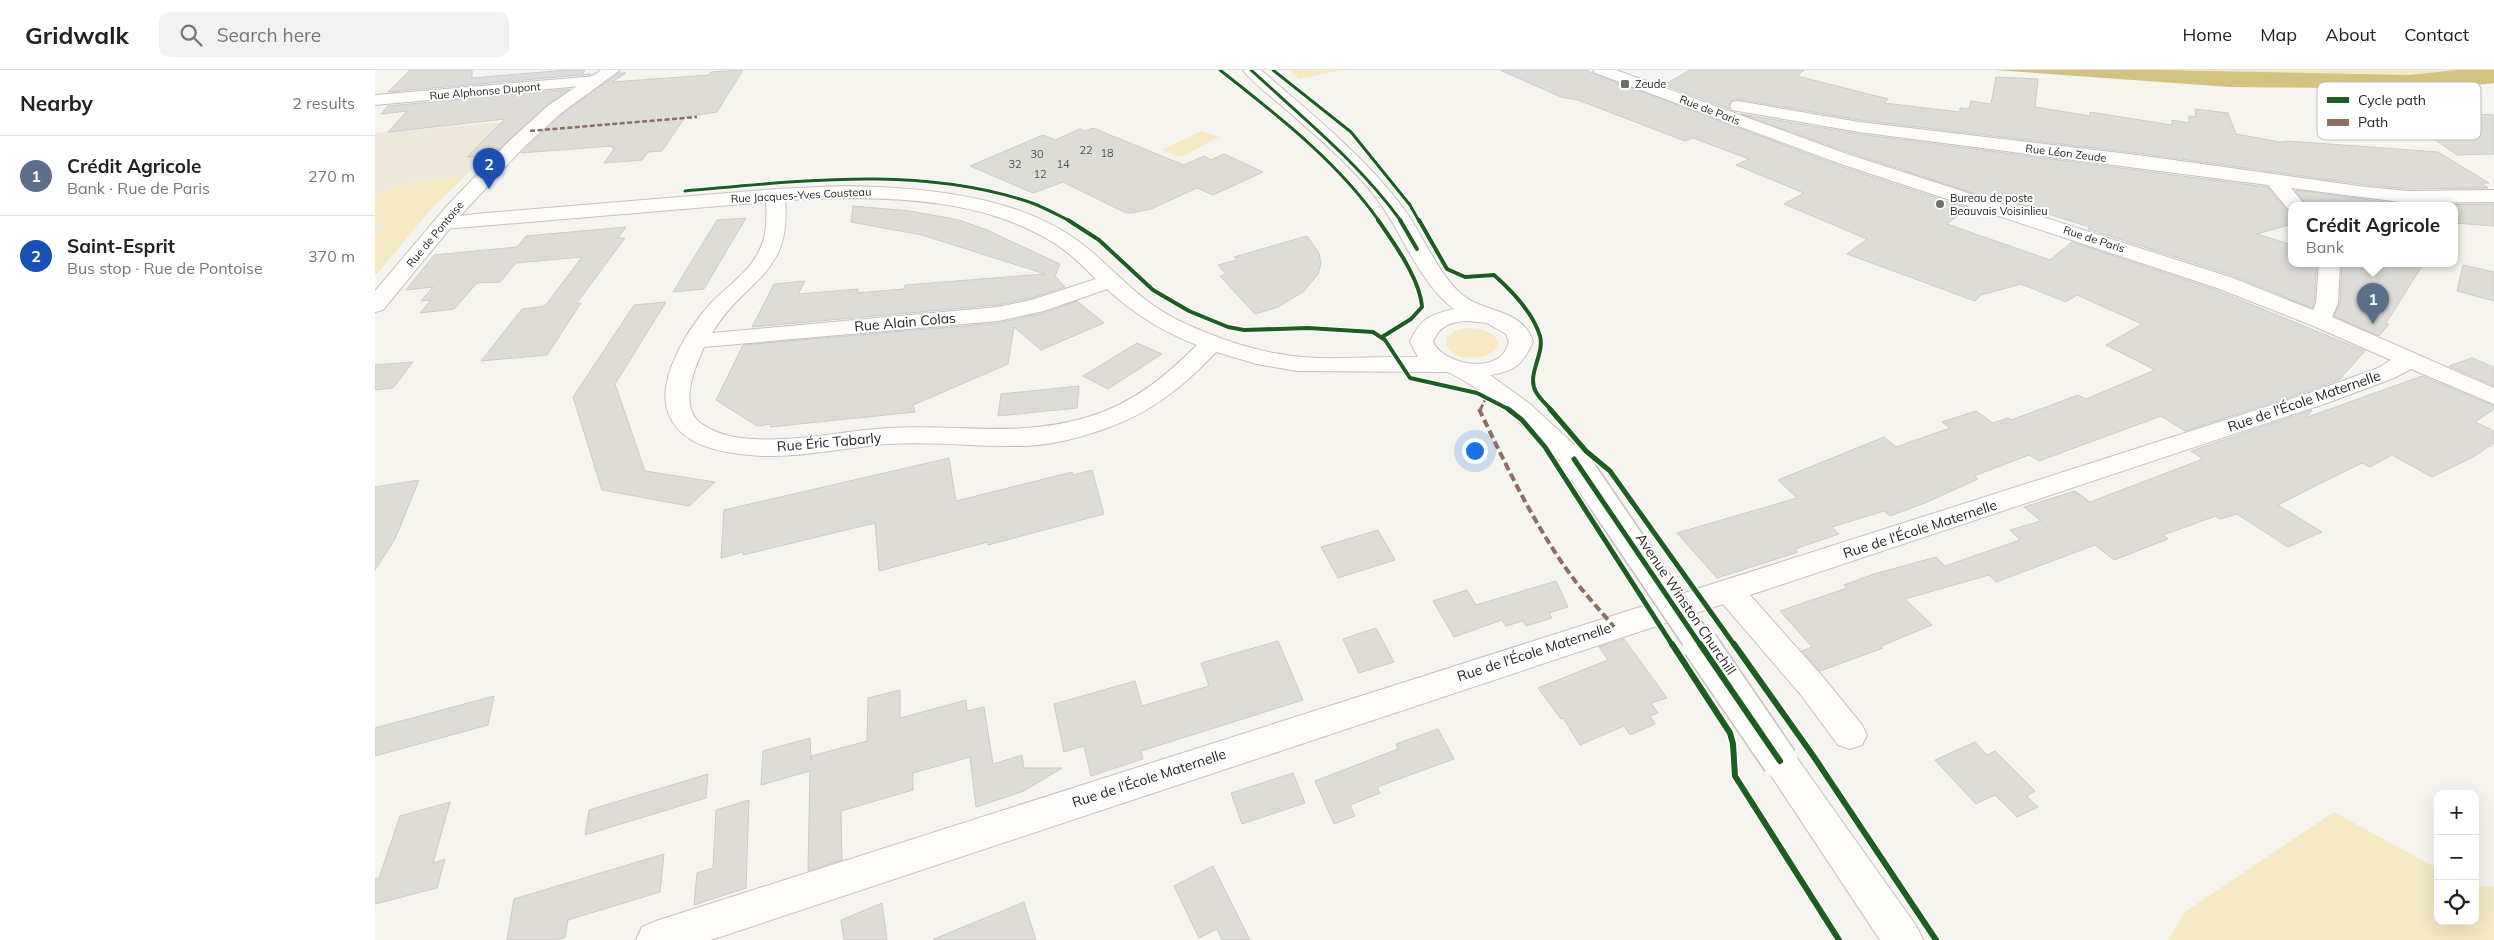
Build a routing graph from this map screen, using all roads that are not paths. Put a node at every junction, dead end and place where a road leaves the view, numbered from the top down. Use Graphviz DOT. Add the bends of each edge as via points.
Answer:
graph roads {
  1 [pos="612,70"];
  2 [pos="1240,70"];
  3 [pos="1251,70"];
  4 [pos="1601,70"];
  5 [pos="596,81"];
  6 [pos="1642,84"];
  7 [pos="1272,91"];
  8 [pos="375,100"];
  9 [pos="2274,180"];
  10 [pos="775,195"];
  11 [pos="2494,196"];
  12 [pos="2292,202"];
  13 [pos="444,223"];
  14 [pos="1417,250"];
  15 [pos="2330,267"];
  16 [pos="1110,281"];
  17 [pos="375,305"];
  18 [pos="1493,318"];
  19 [pos="2319,320"];
  20 [pos="1430,327"];
  21 [pos="696,341"];
  22 [pos="1213,342"];
  23 [pos="1510,360"];
  24 [pos="2410,360"];
  25 [pos="1354,363"];
  26 [pos="1450,367"];
  27 [pos="2494,398"];
  28 [pos="1574,459"];
  29 [pos="1729,591"];
  30 [pos="1851,735"];
  31 [pos="656,940"];
  32 [pos="1903,940"];
  1 -- 5 [label="street, Rue de Pontoise"];
  2 -- 7 [label="street"];
  3 -- 7 [label="street"];
  4 -- 6 [label="street, Rue de Paris"];
  5 -- 8 [label="street, Rue Alphonse Dupont"];
  5 -- 13 [label="street, Rue de Pontoise" via="536,125"];
  6 -- 9 [label="street, Rue Léon Zeude" via="1826,123"];
  6 -- 19 [label="street, Rue de Paris" via="1821,151 2180,268"];
  7 -- 14 [label="street" via="1365,175 1395,211"];
  9 -- 11 [label="street, Rue Léon Zeude" via="2390,196"];
  9 -- 12 [label="street"];
  10 -- 13 [label="street, Rue Jacques-Yves Cousteau"];
  10 -- 16 [label="street, Rue Jacques-Yves Cousteau" via="877,191 973,204 1016,217 1057,236"];
  10 -- 21 [label="street, Rue Éric Tabarly" via="777,230 766,258 716,311"];
  13 -- 17 [label="street, Rue de Pontoise"];
  14 -- 18 [label="street" via="1457,301"];
  14 -- 20 [label="street" via="1435,300"];
  15 -- 19 [label="street" via="2327,303"];
  16 -- 21 [label="street, Rue Alain Colas" via="1036,306 998,314"];
  16 -- 22 [label="street, Rue Jacques-Yves Cousteau" via="1150,313"];
  18 -- 20 [label="street" via="1465,314"];
  18 -- 23 [label="street" via="1509,325 1520,338 1519,350"];
  19 -- 24 [label="street, Rue de Paris"];
  20 -- 25 [label="street" via="1399,349"];
  20 -- 26 [label="street" via="1421,339 1424,351"];
  21 -- 22 [label="street, Rue Éric Tabarly" via="677,386 677,404 685,422 700,435 714,441 764,448 889,436 1027,438 1057,434 1099,422 1145,402 1175,380"];
  22 -- 25 [label="street, Rue Jacques-Yves Cousteau" via="1261,357 1298,363"];
  23 -- 26 [label="street, Rue Jacques-Yves Cousteau" via="1484,369"];
  23 -- 28 [label="street, Avenue Winston Churchill" via="1510,375 1515,386 1553,426"];
  24 -- 27 [label="street, Rue de Paris"];
  24 -- 29 [label="street, Rue de l'École Maternelle" via="2351,387"];
  25 -- 26 [label="street, Rue Jacques-Yves Cousteau" via="1399,362"];
  26 -- 28 [label="street, Avenue Winston Churchill" via="1479,378 1503,394"];
  28 -- 32 [label="street, Avenue Winston Churchill, bridge"];
  29 -- 30 [label="street" via="1807,679"];
  29 -- 31 [label="street, Rue de l'École Maternelle"];
}
